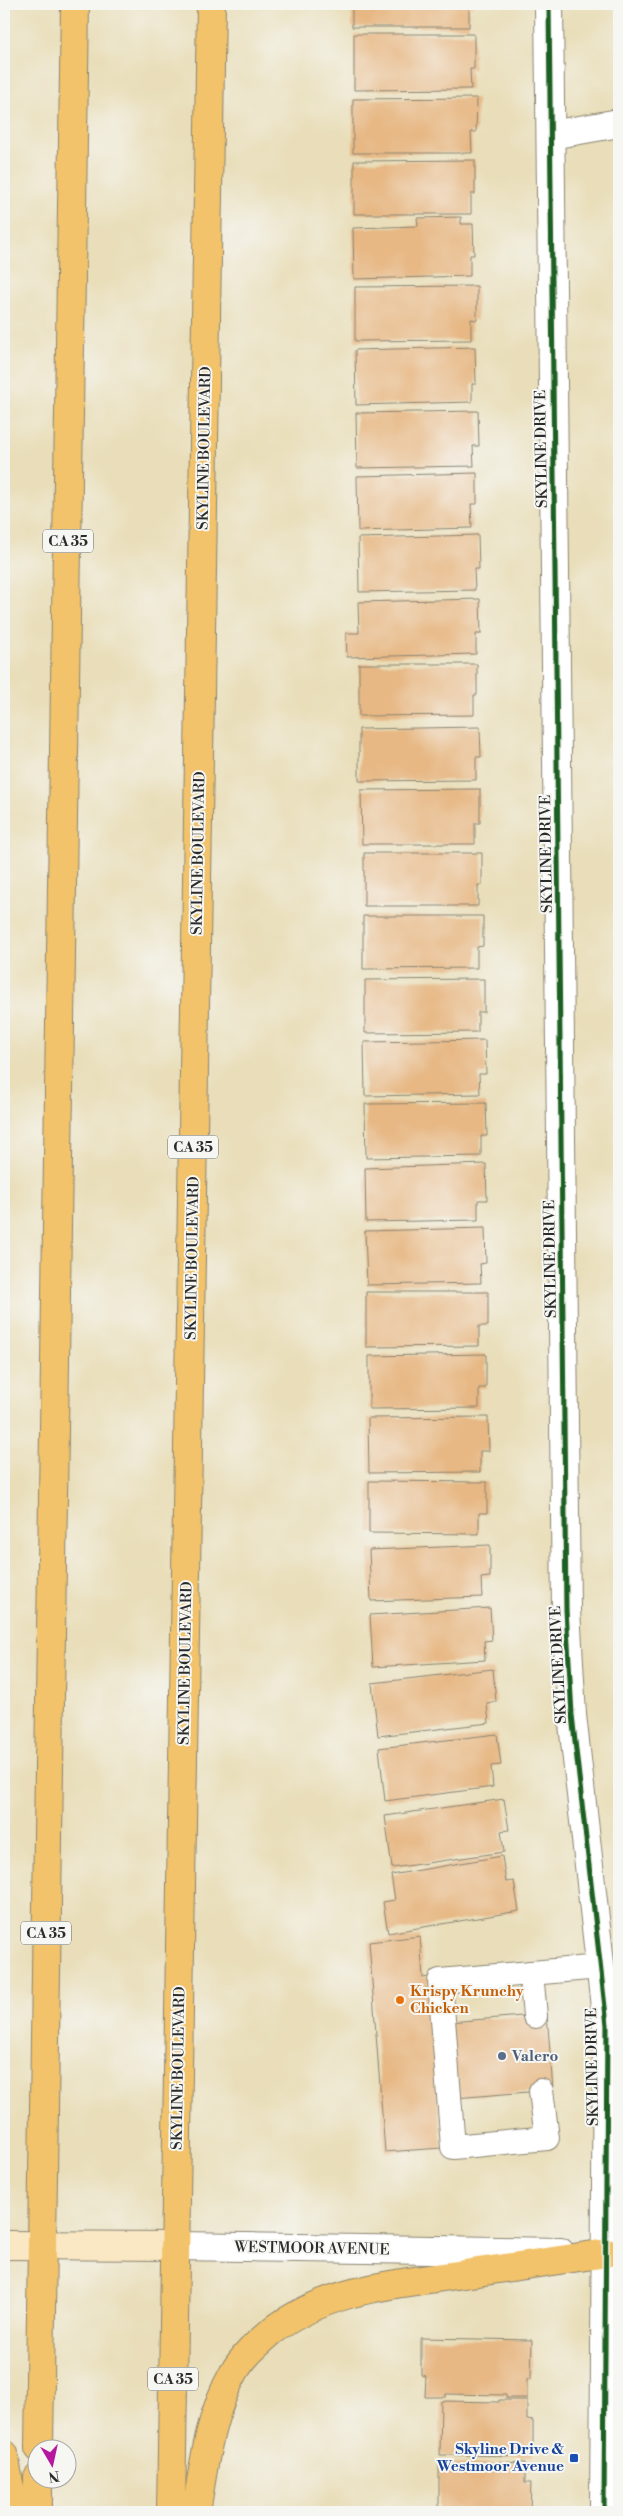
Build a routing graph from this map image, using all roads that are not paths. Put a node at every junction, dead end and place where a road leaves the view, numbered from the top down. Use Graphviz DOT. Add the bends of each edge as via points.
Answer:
graph roads {
  1 [pos="75,4"];
  2 [pos="211,4"];
  3 [pos="550,4"];
  4 [pos="619,123"];
  5 [pos="551,135"];
  6 [pos="600,1967"];
  7 [pos="531,1973"];
  8 [pos="535,2016"];
  9 [pos="541,2091"];
  10 [pos="4,2245"];
  11 [pos="42,2246"];
  12 [pos="175,2246"];
  13 [pos="613,2253"];
  14 [pos="39,2438"];
  15 [pos="4,2454"];
  16 [pos="38,2488"];
  17 [pos="14,2512"];
  18 [pos="38,2512"];
  19 [pos="171,2512"];
  20 [pos="196,2512"];
  21 [pos="604,2512"];
  1 -- 11 [label="main road, CA 35"];
  2 -- 12 [label="main road, SKYLINE BOULEVARD / CA 35"];
  3 -- 5 [label="street, SKYLINE DRIVE"];
  4 -- 5 [label="street"];
  5 -- 6 [label="street, SKYLINE DRIVE" via="566,1610 572,1716"];
  6 -- 7 [label="lane"];
  6 -- 13 [label="street, SKYLINE DRIVE" via="606,2025"];
  7 -- 8 [label="lane"];
  7 -- 9 [label="lane" via="440,1981 453,2147 547,2138"];
  10 -- 11 [label="street, WESTMOOR AVENUE"];
  11 -- 12 [label="street, WESTMOOR AVENUE"];
  11 -- 14 [label="main road, CA 35"];
  12 -- 13 [label="street, WESTMOOR AVENUE"];
  12 -- 19 [label="main road, SKYLINE BOULEVARD / CA 35"];
  13 -- 20 [label="main road" via="370,2288 320,2302 297,2314 260,2342 233,2373 209,2435"];
  13 -- 21 [label="street, SKYLINE DRIVE"];
  15 -- 17 [label="main road"];
  16 -- 18 [label="main road"];
}
